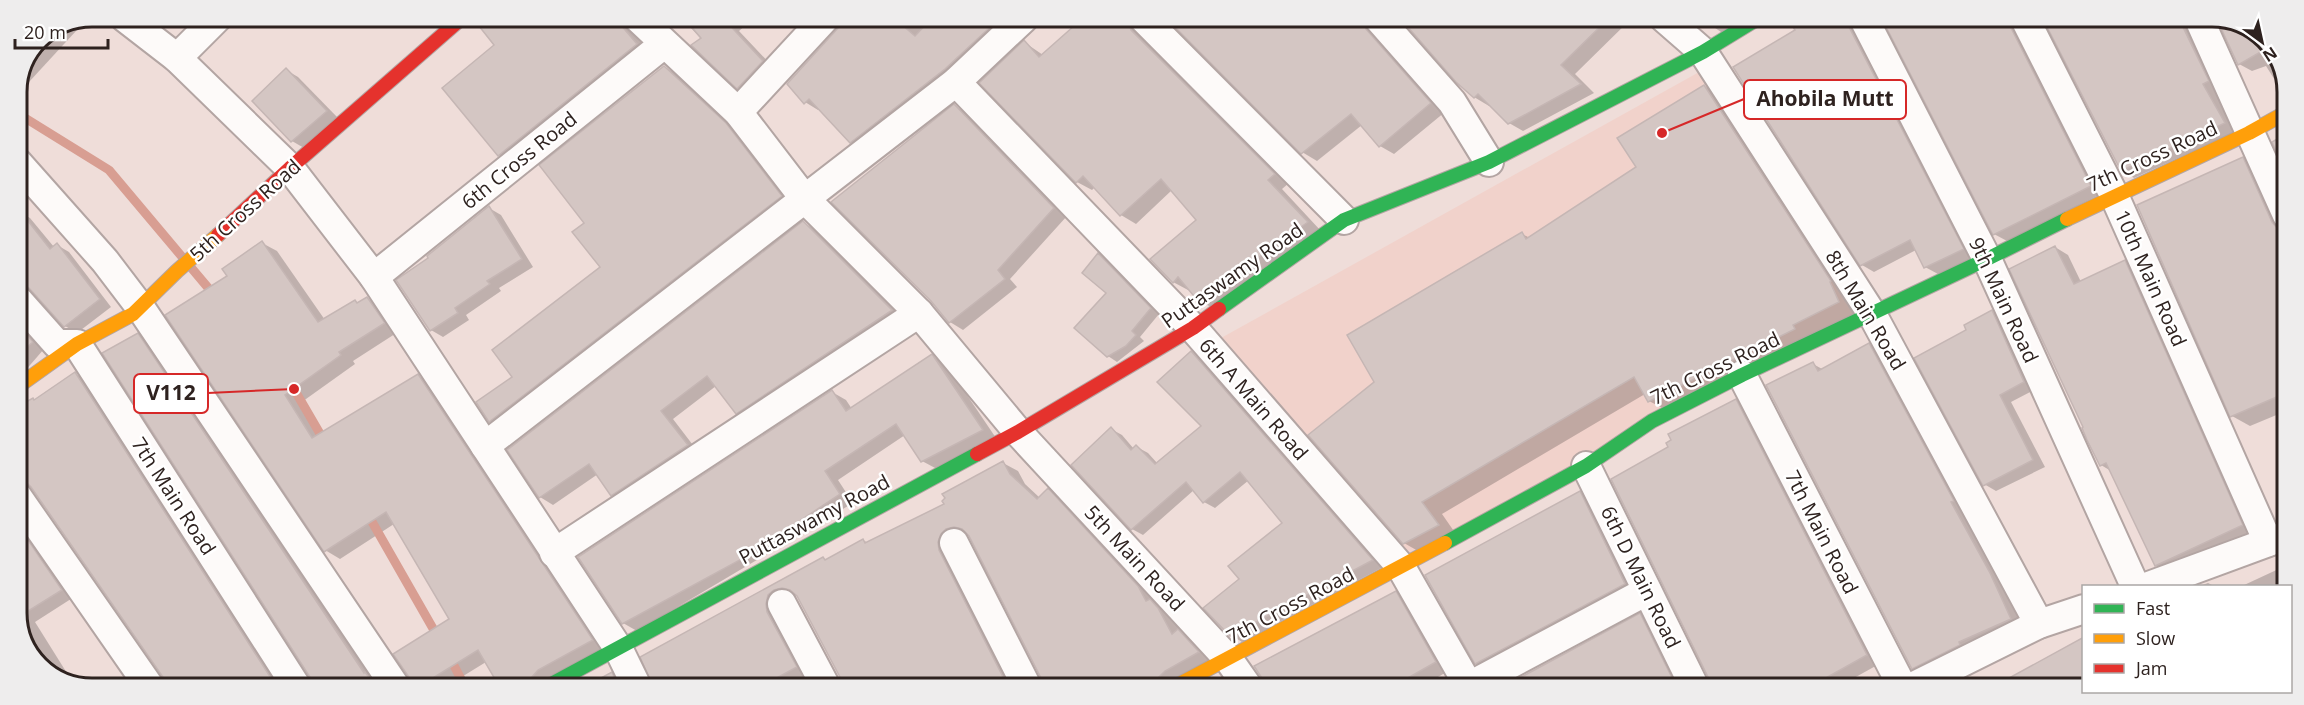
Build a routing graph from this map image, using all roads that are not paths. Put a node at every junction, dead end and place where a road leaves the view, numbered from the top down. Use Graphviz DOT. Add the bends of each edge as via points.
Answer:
graph roads {
  1 [pos="138,27"];
  2 [pos="208,27"];
  3 [pos="452,27"];
  4 [pos="647,27"];
  5 [pos="817,27"];
  6 [pos="1014,27"];
  7 [pos="1152,27"];
  8 [pos="1386,27"];
  9 [pos="1674,27"];
  10 [pos="1744,27"];
  11 [pos="1868,27"];
  12 [pos="2029,27"];
  13 [pos="2203,27"];
  14 [pos="664,44"];
  15 [pos="1703,52"];
  16 [pos="177,58"];
  17 [pos="956,82"];
  18 [pos="738,112"];
  19 [pos="2277,118"];
  20 [pos="2249,133"];
  21 [pos="1489,162"];
  22 [pos="290,168"];
  23 [pos="27,174"];
  24 [pos="2277,193"];
  25 [pos="2114,195"];
  26 [pos="804,198"];
  27 [pos="1344,220"];
  28 [pos="1987,259"];
  29 [pos="374,277"];
  30 [pos="140,307"];
  31 [pos="27,310"];
  32 [pos="919,313"];
  33 [pos="1872,314"];
  34 [pos="1193,328"];
  35 [pos="77,344"];
  36 [pos="1742,375"];
  37 [pos="27,380"];
  38 [pos="1018,432"];
  39 [pos="485,446"];
  40 [pos="1586,466"];
  41 [pos="27,511"];
  42 [pos="2276,539"];
  43 [pos="954,543"];
  44 [pos="554,554"];
  45 [pos="1401,567"];
  46 [pos="2135,585"];
  47 [pos="2152,585"];
  48 [pos="1647,591"];
  49 [pos="782,604"];
  50 [pos="2082,610"];
  51 [pos="2039,624"];
  52 [pos="618,648"];
  53 [pos="1229,660"];
  54 [pos="142,678"];
  55 [pos="291,678"];
  56 [pos="390,678"];
  57 [pos="563,678"];
  58 [pos="633,678"];
  59 [pos="821,678"];
  60 [pos="1022,678"];
  61 [pos="1192,678"];
  62 [pos="1242,678"];
  63 [pos="1464,678"];
  64 [pos="1486,678"];
  65 [pos="1690,678"];
  66 [pos="1898,678"];
  67 [pos="1930,678"];
  1 -- 16 [label="street"];
  2 -- 16 [label="street"];
  3 -- 22 [label="street, 5th Cross Road"];
  4 -- 14 [label="street, 5th Main Road"];
  5 -- 18 [label="street"];
  6 -- 17 [label="street"];
  7 -- 27 [label="street"];
  8 -- 21 [label="street" via="1452,102"];
  9 -- 15 [label="street, 8th Main Road"];
  10 -- 15 [label="street, Puttaswamy Road"];
  11 -- 28 [label="street, 9th Main Road"];
  12 -- 25 [label="street, 10th Main Road"];
  13 -- 20 [label="street"];
  14 -- 18 [label="street, 5th Main Road"];
  14 -- 29 [label="street, 6th Cross Road"];
  15 -- 21 [label="street, Puttaswamy Road"];
  15 -- 33 [label="street, 8th Main Road"];
  16 -- 22 [label="street"];
  17 -- 26 [label="street"];
  17 -- 34 [label="street, 6th A Main Road"];
  18 -- 26 [label="street, 5th Main Road"];
  19 -- 20 [label="street, 7th Cross Road"];
  20 -- 24 [label="street"];
  20 -- 25 [label="street, 7th Cross Road"];
  21 -- 27 [label="street, Puttaswamy Road"];
  22 -- 29 [label="street"];
  22 -- 30 [label="street, 5th Cross Road"];
  23 -- 30 [label="street" via="105,261"];
  25 -- 28 [label="street, 7th Cross Road"];
  25 -- 42 [label="street, 10th Main Road"];
  26 -- 32 [label="street, 5th Main Road"];
  26 -- 39 [label="street"];
  27 -- 34 [label="street, Puttaswamy Road"];
  28 -- 33 [label="street, 7th Cross Road"];
  28 -- 46 [label="street, 9th Main Road"];
  29 -- 39 [label="street"];
  30 -- 35 [label="street, 5th Cross Road"];
  30 -- 56 [label="street"];
  31 -- 35 [label="street" via="57,344"];
  32 -- 38 [label="street, 5th Main Road"];
  32 -- 44 [label="street"];
  33 -- 36 [label="street, 7th Cross Road"];
  33 -- 51 [label="street, 8th Main Road"];
  34 -- 38 [label="street, Puttaswamy Road"];
  34 -- 45 [label="street, 6th A Main Road"];
  35 -- 37 [label="street, 5th Cross Road"];
  35 -- 55 [label="street, 7th Main Road"];
  36 -- 40 [label="street, 7th Cross Road" via="1652,421"];
  36 -- 66 [label="street, 7th Main Road"];
  38 -- 52 [label="street, Puttaswamy Road"];
  38 -- 53 [label="street, 5th Main Road"];
  39 -- 44 [label="street"];
  40 -- 45 [label="street, 7th Cross Road"];
  40 -- 48 [label="street, 6th D Main Road"];
  41 -- 54 [label="street"];
  42 -- 47 [label="street"];
  43 -- 60 [label="street"];
  44 -- 52 [label="street"];
  45 -- 53 [label="street, 7th Cross Road"];
  45 -- 63 [label="street, 6th A Main Road"];
  48 -- 64 [label="street"];
  48 -- 65 [label="street, 6th D Main Road"];
  49 -- 59 [label="street"];
  50 -- 51 [label="street"];
  51 -- 67 [label="street"];
  52 -- 57 [label="street"];
  52 -- 58 [label="street"];
  53 -- 61 [label="street, 7th Cross Road"];
  53 -- 62 [label="street, 5th Main Road"];
}
